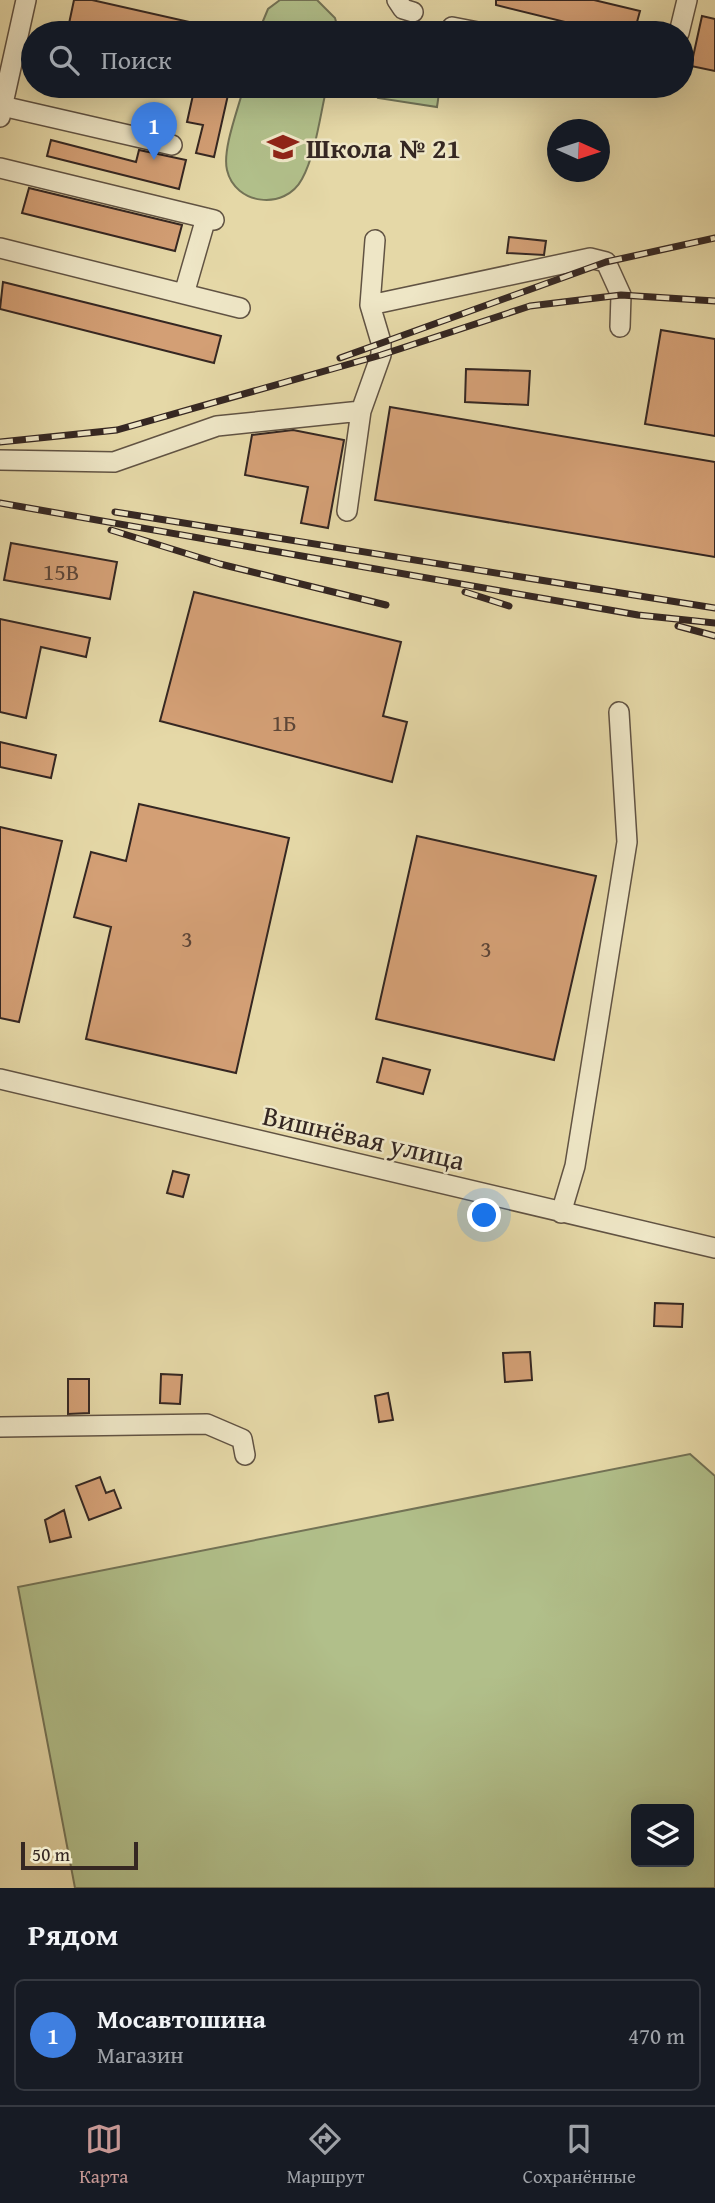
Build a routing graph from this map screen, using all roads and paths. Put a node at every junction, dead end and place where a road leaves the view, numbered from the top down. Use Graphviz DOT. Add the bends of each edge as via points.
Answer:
graph roads {
  1 [pos="26,0"];
  2 [pos="397,0"];
  3 [pos="687,0"];
  4 [pos="413,12"];
  5 [pos="21,21"];
  6 [pos="682,21"];
  7 [pos="21,22"];
  8 [pos="1,111"];
  9 [pos="172,145"];
  10 [pos="0,168"];
  11 [pos="374,240"];
  12 [pos="0,248"];
  13 [pos="184,294"];
  14 [pos="370,304"];
  15 [pos="240,307"];
  16 [pos="620,327"];
  17 [pos="361,411"];
  18 [pos="0,460"];
  19 [pos="347,511"];
  20 [pos="619,712"];
  21 [pos="0,1079"];
  22 [pos="561,1213"];
  23 [pos="715,1248"];
  24 [pos="0,1427"];
  25 [pos="245,1455"];
  1 -- 5 [label="street"];
  2 -- 4 [label="street" via="403,9"];
  3 -- 6 [label="street"];
  7 -- 8 [label="street"];
  8 -- 9 [label="street"];
  10 -- 13 [label="street" via="210,219"];
  11 -- 14 [label="street"];
  12 -- 13 [label="street"];
  13 -- 15 [label="street"];
  14 -- 16 [label="street" via="590,258 606,262 621,295"];
  14 -- 17 [label="street" via="381,355"];
  17 -- 18 [label="street" via="217,426 114,462"];
  17 -- 19 [label="street"];
  20 -- 22 [label="street" via="628,842 575,1166"];
  21 -- 22 [label="street, Вишнёвая улица"];
  22 -- 23 [label="street, Вишнёвая улица"];
  24 -- 25 [label="street" via="207,1424 242,1439"];
}
